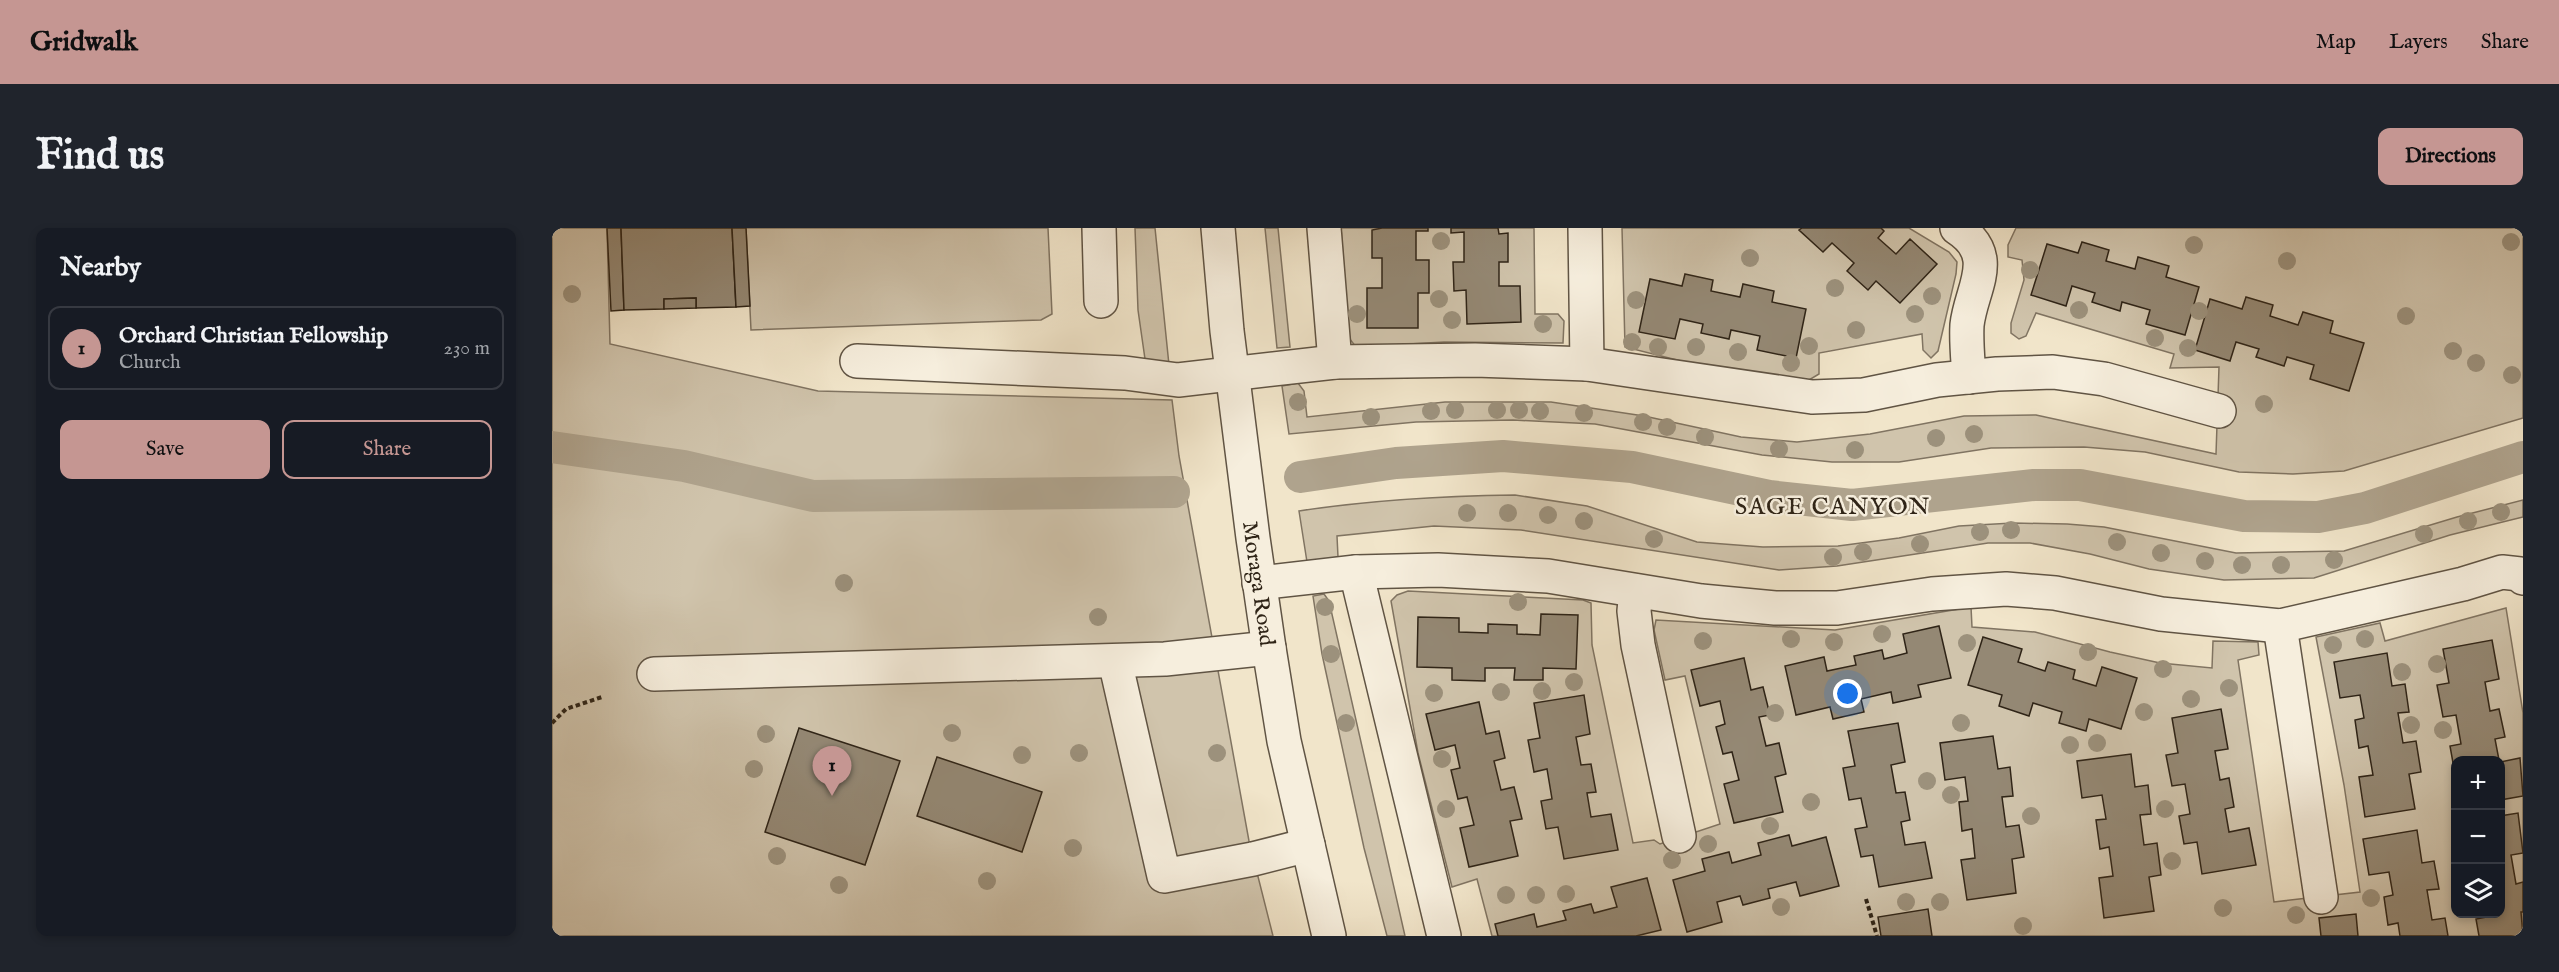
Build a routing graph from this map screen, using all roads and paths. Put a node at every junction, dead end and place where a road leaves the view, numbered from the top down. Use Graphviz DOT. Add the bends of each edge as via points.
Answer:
graph roads {
  1 [pos="1099,228"];
  2 [pos="1218,228"];
  3 [pos="1324,228"];
  4 [pos="1585,228"];
  5 [pos="1957,228"];
  6 [pos="1101,301"];
  7 [pos="857,361"];
  8 [pos="1335,362"];
  9 [pos="1587,364"];
  10 [pos="1233,375"];
  11 [pos="1970,377"];
  12 [pos="2219,411"];
  13 [pos="1356,572"];
  14 [pos="2523,578"];
  15 [pos="1259,584"];
  16 [pos="1636,591"];
  17 [pos="2280,626"];
  18 [pos="1269,648"];
  19 [pos="1115,661"];
  20 [pos="654,674"];
  21 [pos="602,698"];
  22 [pos="552,723"];
  23 [pos="1679,836"];
  24 [pos="1308,845"];
  25 [pos="2321,897"];
  26 [pos="1866,899"];
  27 [pos="1329,936"];
  28 [pos="1444,936"];
  29 [pos="1877,936"];
  1 -- 6 [label="street"];
  2 -- 10 [label="street, Moraga Road"];
  3 -- 8 [label="street"];
  4 -- 9 [label="street"];
  5 -- 11 [label="street" via="1980,254 1981,272 1967,323"];
  7 -- 10 [label="street" via="1125,373 1178,380"];
  8 -- 9 [label="street" via="1475,360"];
  8 -- 10 [label="street"];
  9 -- 11 [label="street" via="1812,397 1864,395"];
  10 -- 15 [label="street, Moraga Road"];
  11 -- 12 [label="street" via="2064,373 2104,379"];
  13 -- 15 [label="street"];
  13 -- 16 [label="street" via="1438,570 1548,576"];
  13 -- 28 [label="street"];
  14 -- 17 [label="street" via="2520,574 2502,572"];
  15 -- 18 [label="street, Moraga Road"];
  16 -- 17 [label="street" via="1701,602 1837,608 1932,594 2006,589 2055,593 2161,614"];
  16 -- 23 [label="street" via="1638,645"];
  17 -- 25 [label="street"];
  18 -- 19 [label="street" via="1215,656"];
  18 -- 24 [label="street, Moraga Road" via="1284,741"];
  19 -- 20 [label="street"];
  19 -- 24 [label="street" via="1164,876"];
  21 -- 22 [label="path" via="566,710"];
  24 -- 27 [label="street, Moraga Road"];
  26 -- 29 [label="path"];
}
